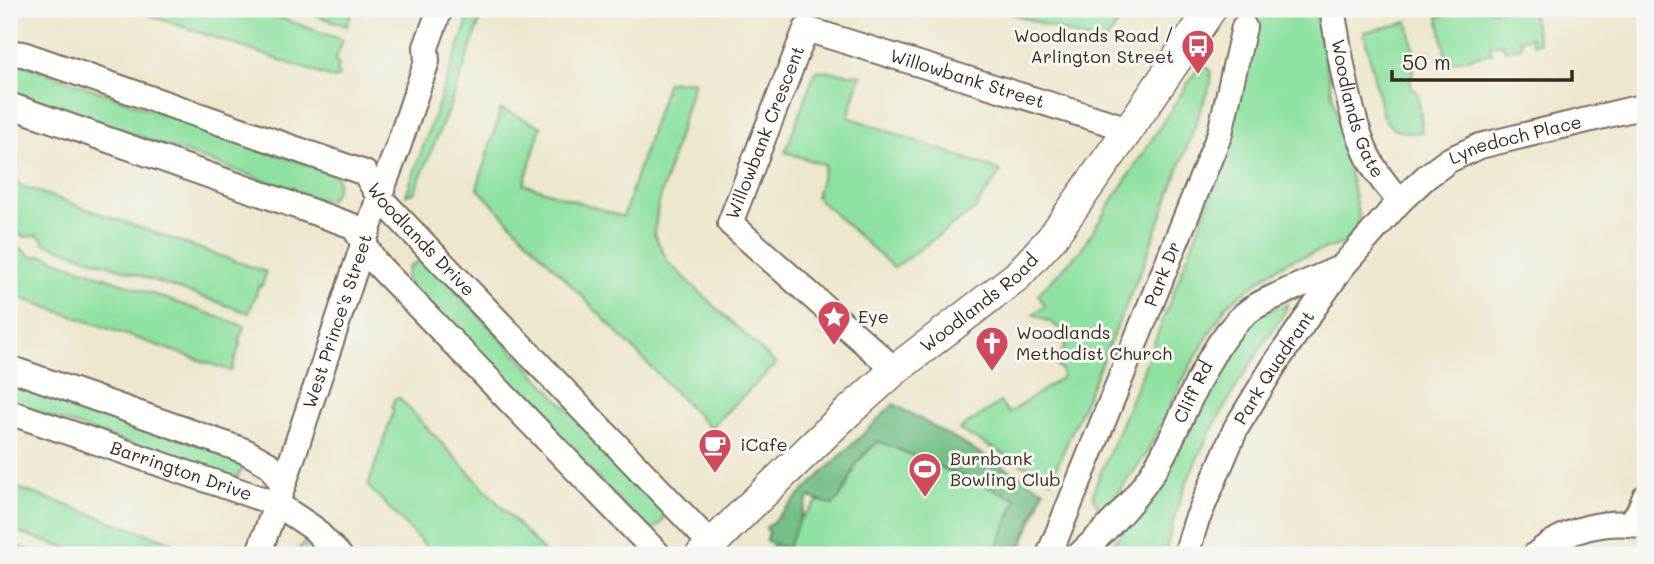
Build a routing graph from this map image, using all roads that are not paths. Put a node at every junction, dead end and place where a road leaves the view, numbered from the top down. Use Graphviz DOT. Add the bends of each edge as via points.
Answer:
graph roads {
  1 [pos="440,9"];
  2 [pos="1211,9"];
  3 [pos="1332,9"];
  4 [pos="1244,27"];
  5 [pos="806,29"];
  6 [pos="9,55"];
  7 [pos="9,105"];
  8 [pos="1645,106"];
  9 [pos="1129,129"];
  10 [pos="379,197"];
  11 [pos="1400,201"];
  12 [pos="364,244"];
  13 [pos="1342,267"];
  14 [pos="9,368"];
  15 [pos="895,370"];
  16 [pos="9,412"];
  17 [pos="280,495"];
  18 [pos="1645,497"];
  19 [pos="1638,524"];
  20 [pos="268,550"];
  21 [pos="706,550"];
  22 [pos="339,555"];
  23 [pos="659,555"];
  24 [pos="1049,555"];
  25 [pos="1079,555"];
  26 [pos="1186,555"];
  27 [pos="1535,555"];
  1 -- 10 [label="street, West Prince's Street" via="426,47 427,61"];
  2 -- 9 [label="street, Woodlands Road"];
  3 -- 11 [label="street, Woodlands Gate" via="1363,145"];
  4 -- 24 [label="street, Park Dr" via="1220,133"];
  5 -- 9 [label="street, Willowbank Street"];
  5 -- 15 [label="street, Willowbank Crescent" via="730,223"];
  6 -- 10 [label="street, Woodlands Drive" via="23,54 366,173"];
  7 -- 12 [label="street" via="331,217 353,226"];
  8 -- 11 [label="street, Lynedoch Place" via="1480,146 1449,160"];
  9 -- 15 [label="street, Woodlands Road" via="1052,239 1017,276"];
  10 -- 12 [label="street, West Prince's Street"];
  10 -- 21 [label="street, Woodlands Drive"];
  11 -- 13 [label="street, Park Quadrant"];
  12 -- 17 [label="street, West Prince's Street"];
  12 -- 23 [label="street" via="376,263"];
  13 -- 25 [label="street, Cliff Rd" via="1244,314 1206,367 1159,462 1136,497"];
  13 -- 26 [label="street, Park Quadrant" via="1236,429"];
  14 -- 17 [label="street, Barrington Drive" via="245,451 270,465"];
  15 -- 21 [label="street, Woodlands Road"];
  16 -- 17 [label="street, Barrington Drive"];
  17 -- 20 [label="street, West Prince's Street"];
  17 -- 22 [label="street, Barrington Drive"];
  18 -- 19 [label="street" via="1637,513"];
  19 -- 27 [label="street" via="1610,523 1572,533"];
}
